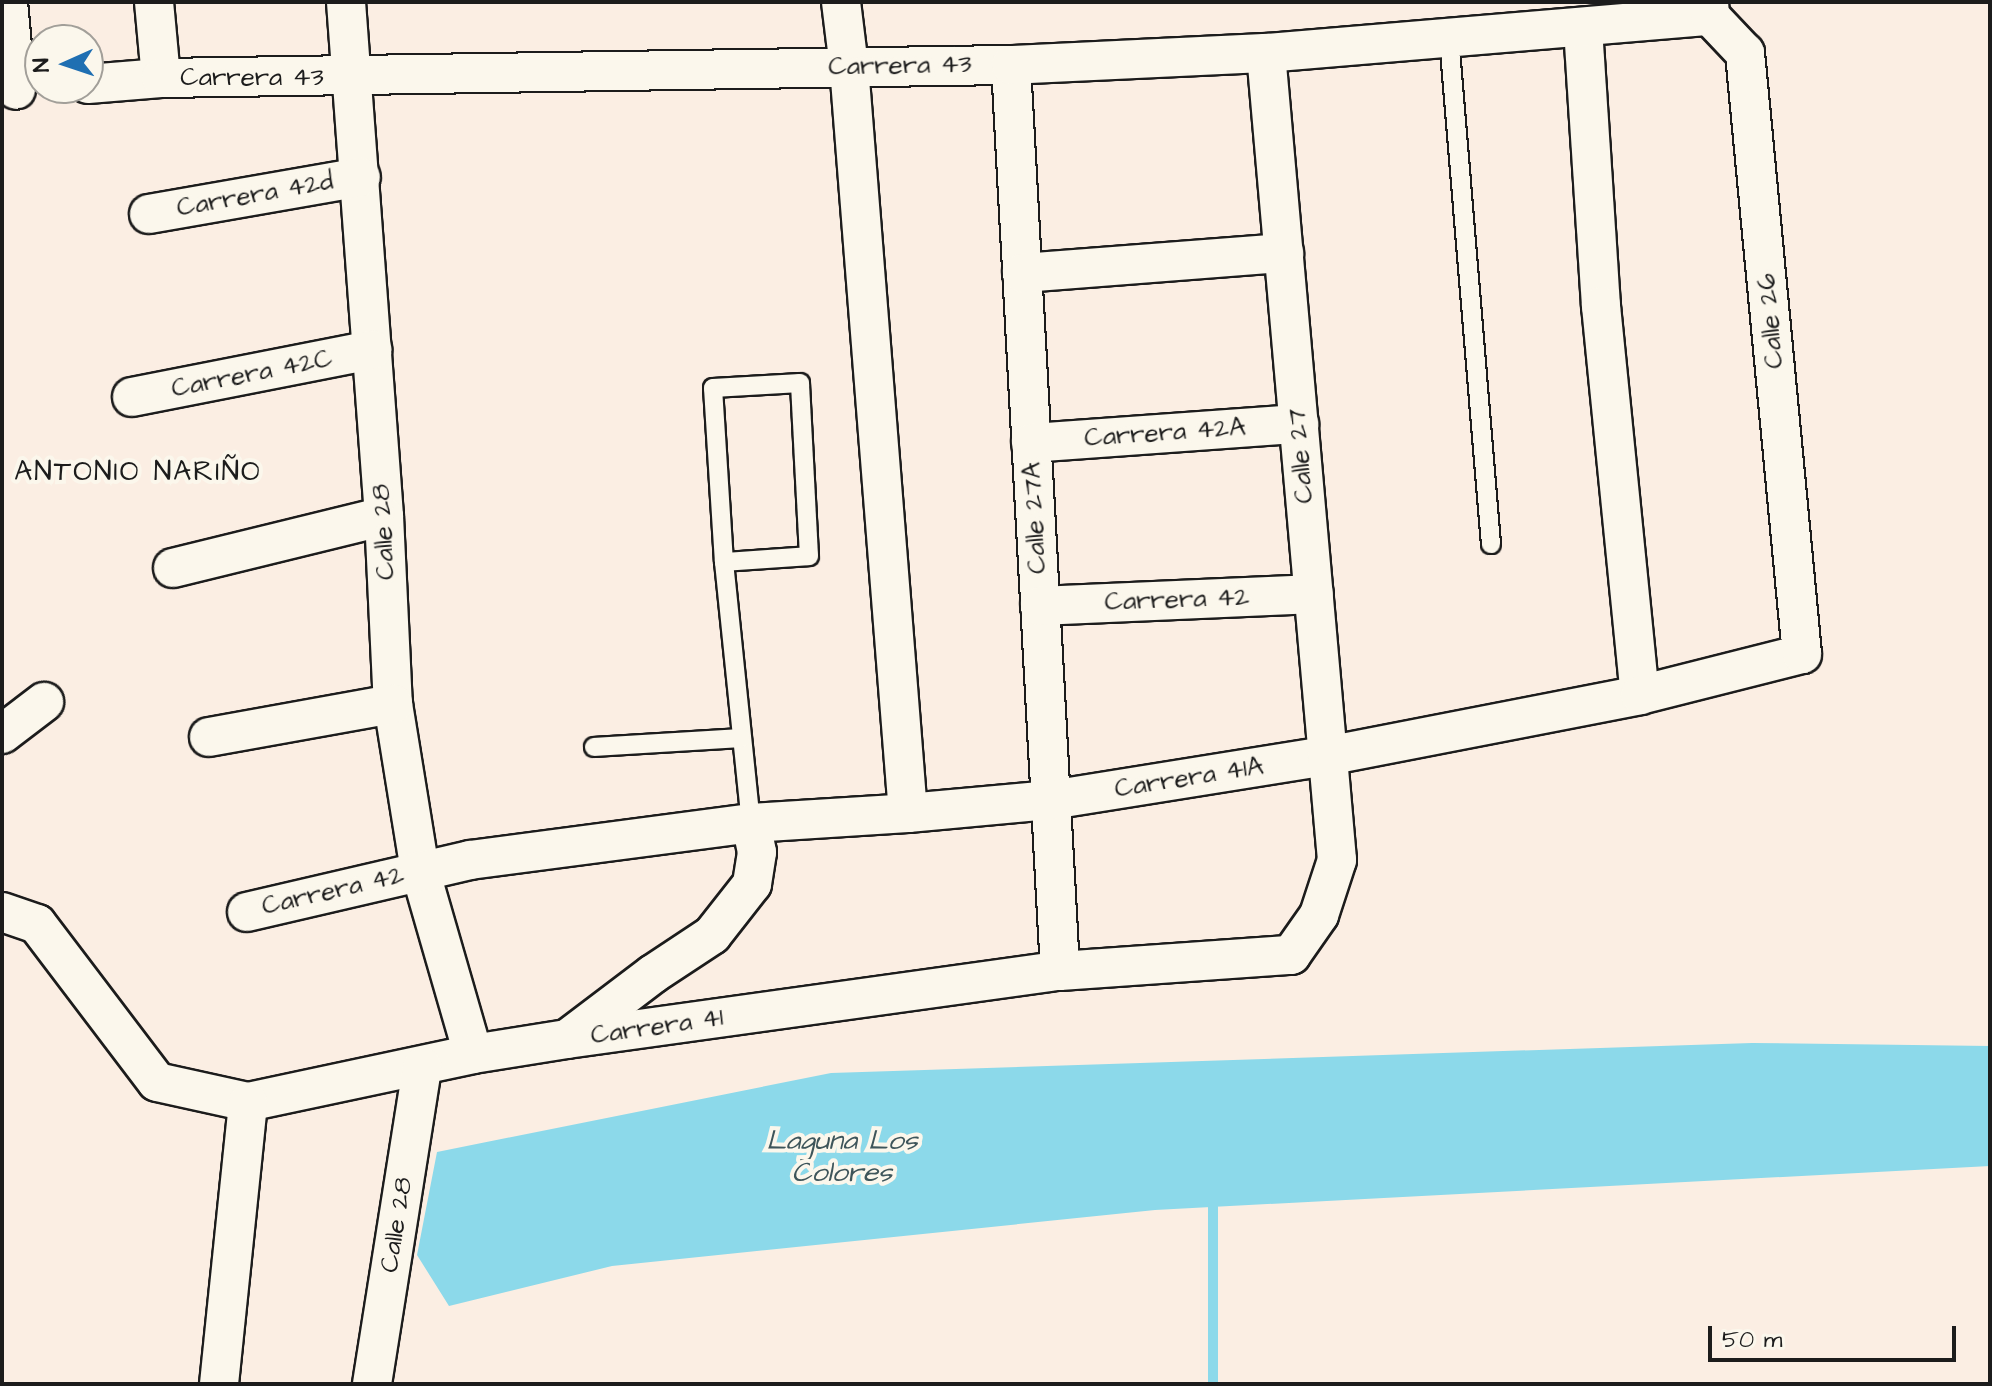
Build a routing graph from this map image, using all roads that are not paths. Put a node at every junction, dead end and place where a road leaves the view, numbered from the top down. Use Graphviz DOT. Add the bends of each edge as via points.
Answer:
graph roads {
  1 [pos="8,2"];
  2 [pos="154,2"];
  3 [pos="346,2"];
  4 [pos="841,2"];
  5 [pos="1709,9"];
  6 [pos="1583,28"];
  7 [pos="1449,38"];
  8 [pos="1266,53"];
  9 [pos="1011,65"];
  10 [pos="849,67"];
  11 [pos="354,77"];
  12 [pos="161,78"];
  13 [pos="104,83"];
  14 [pos="19,94"];
  15 [pos="361,177"];
  16 [pos="149,214"];
  17 [pos="1284,253"];
  18 [pos="1022,273"];
  19 [pos="372,350"];
  20 [pos="132,397"];
  21 [pos="1299,424"];
  22 [pos="1031,443"];
  23 [pos="384,516"];
  24 [pos="1491,544"];
  25 [pos="724,562"];
  26 [pos="173,568"];
  27 [pos="1314,594"];
  28 [pos="1040,606"];
  29 [pos="1802,654"];
  30 [pos="1640,695"];
  31 [pos="44,702"];
  32 [pos="393,704"];
  33 [pos="2,734"];
  34 [pos="209,737"];
  35 [pos="741,738"];
  36 [pos="594,747"];
  37 [pos="1327,756"];
  38 [pos="1051,800"];
  39 [pos="908,813"];
  40 [pos="751,823"];
  41 [pos="1337,860"];
  42 [pos="420,870"];
  43 [pos="2,912"];
  44 [pos="247,912"];
  45 [pos="1060,971"];
  46 [pos="567,1039"];
  47 [pos="473,1054"];
  48 [pos="422,1067"];
  49 [pos="248,1102"];
  50 [pos="219,1384"];
  51 [pos="372,1384"];
  1 -- 14 [label="street"];
  2 -- 12 [label="street"];
  3 -- 11 [label="street, Calle 28"];
  4 -- 10 [label="street"];
  5 -- 6 [label="street, Carrera 43"];
  5 -- 29 [label="street, Calle 26" via="1745,53"];
  6 -- 7 [label="street, Carrera 43"];
  6 -- 30 [label="street" via="1601,306"];
  7 -- 8 [label="street, Carrera 43"];
  7 -- 24 [label="lane"];
  8 -- 9 [label="street, Carrera 43"];
  8 -- 17 [label="street, Calle 27"];
  9 -- 10 [label="street, Carrera 43"];
  9 -- 18 [label="street, Calle 27A"];
  10 -- 11 [label="street, Carrera 43"];
  10 -- 39 [label="street"];
  11 -- 12 [label="street, Carrera 43"];
  11 -- 15 [label="street, Calle 28"];
  12 -- 13 [label="street, Carrera 43"];
  15 -- 16 [label="street, Carrera 42d"];
  15 -- 19 [label="street, Calle 28"];
  17 -- 18 [label="street"];
  17 -- 21 [label="street, Calle 27"];
  18 -- 22 [label="street, Calle 27A"];
  19 -- 20 [label="street, Carrera 42C"];
  19 -- 23 [label="street, Calle 28"];
  21 -- 22 [label="street, Carrera 42A"];
  21 -- 27 [label="street, Calle 27"];
  22 -- 28 [label="street, Calle 27A"];
  23 -- 26 [label="street"];
  23 -- 32 [label="street, Calle 28"];
  25 -- 25 [label="lane" via="713,388 800,383 809,556"];
  25 -- 35 [label="lane"];
  27 -- 28 [label="street, Carrera 42"];
  27 -- 37 [label="street, Calle 27"];
  28 -- 38 [label="street, Calle 27A"];
  29 -- 30 [label="street, Carrera 41A"];
  30 -- 37 [label="street, Carrera 41A"];
  31 -- 33 [label="street"];
  32 -- 34 [label="street"];
  32 -- 42 [label="street, Calle 28"];
  35 -- 36 [label="lane"];
  35 -- 40 [label="lane"];
  37 -- 38 [label="street, Carrera 41A"];
  37 -- 41 [label="street, Calle 27"];
  38 -- 39 [label="street, Carrera 41A"];
  38 -- 45 [label="street, Calle 27A"];
  39 -- 40 [label="street, Carrera 41A"];
  40 -- 42 [label="street, Carrera 42"];
  40 -- 46 [label="street" via="757,852 752,884 712,935"];
  41 -- 45 [label="street, Carrera 41" via="1319,915 1291,955"];
  42 -- 44 [label="street, Carrera 42"];
  42 -- 47 [label="street, Calle 28"];
  43 -- 49 [label="street, Carrera 41" via="37,924 157,1082"];
  45 -- 46 [label="street, Carrera 41"];
  46 -- 47 [label="street, Carrera 41"];
  47 -- 48 [label="street, Carrera 41"];
  48 -- 49 [label="street, Carrera 41"];
  48 -- 51 [label="street, Calle 28"];
  49 -- 50 [label="street"];
}
